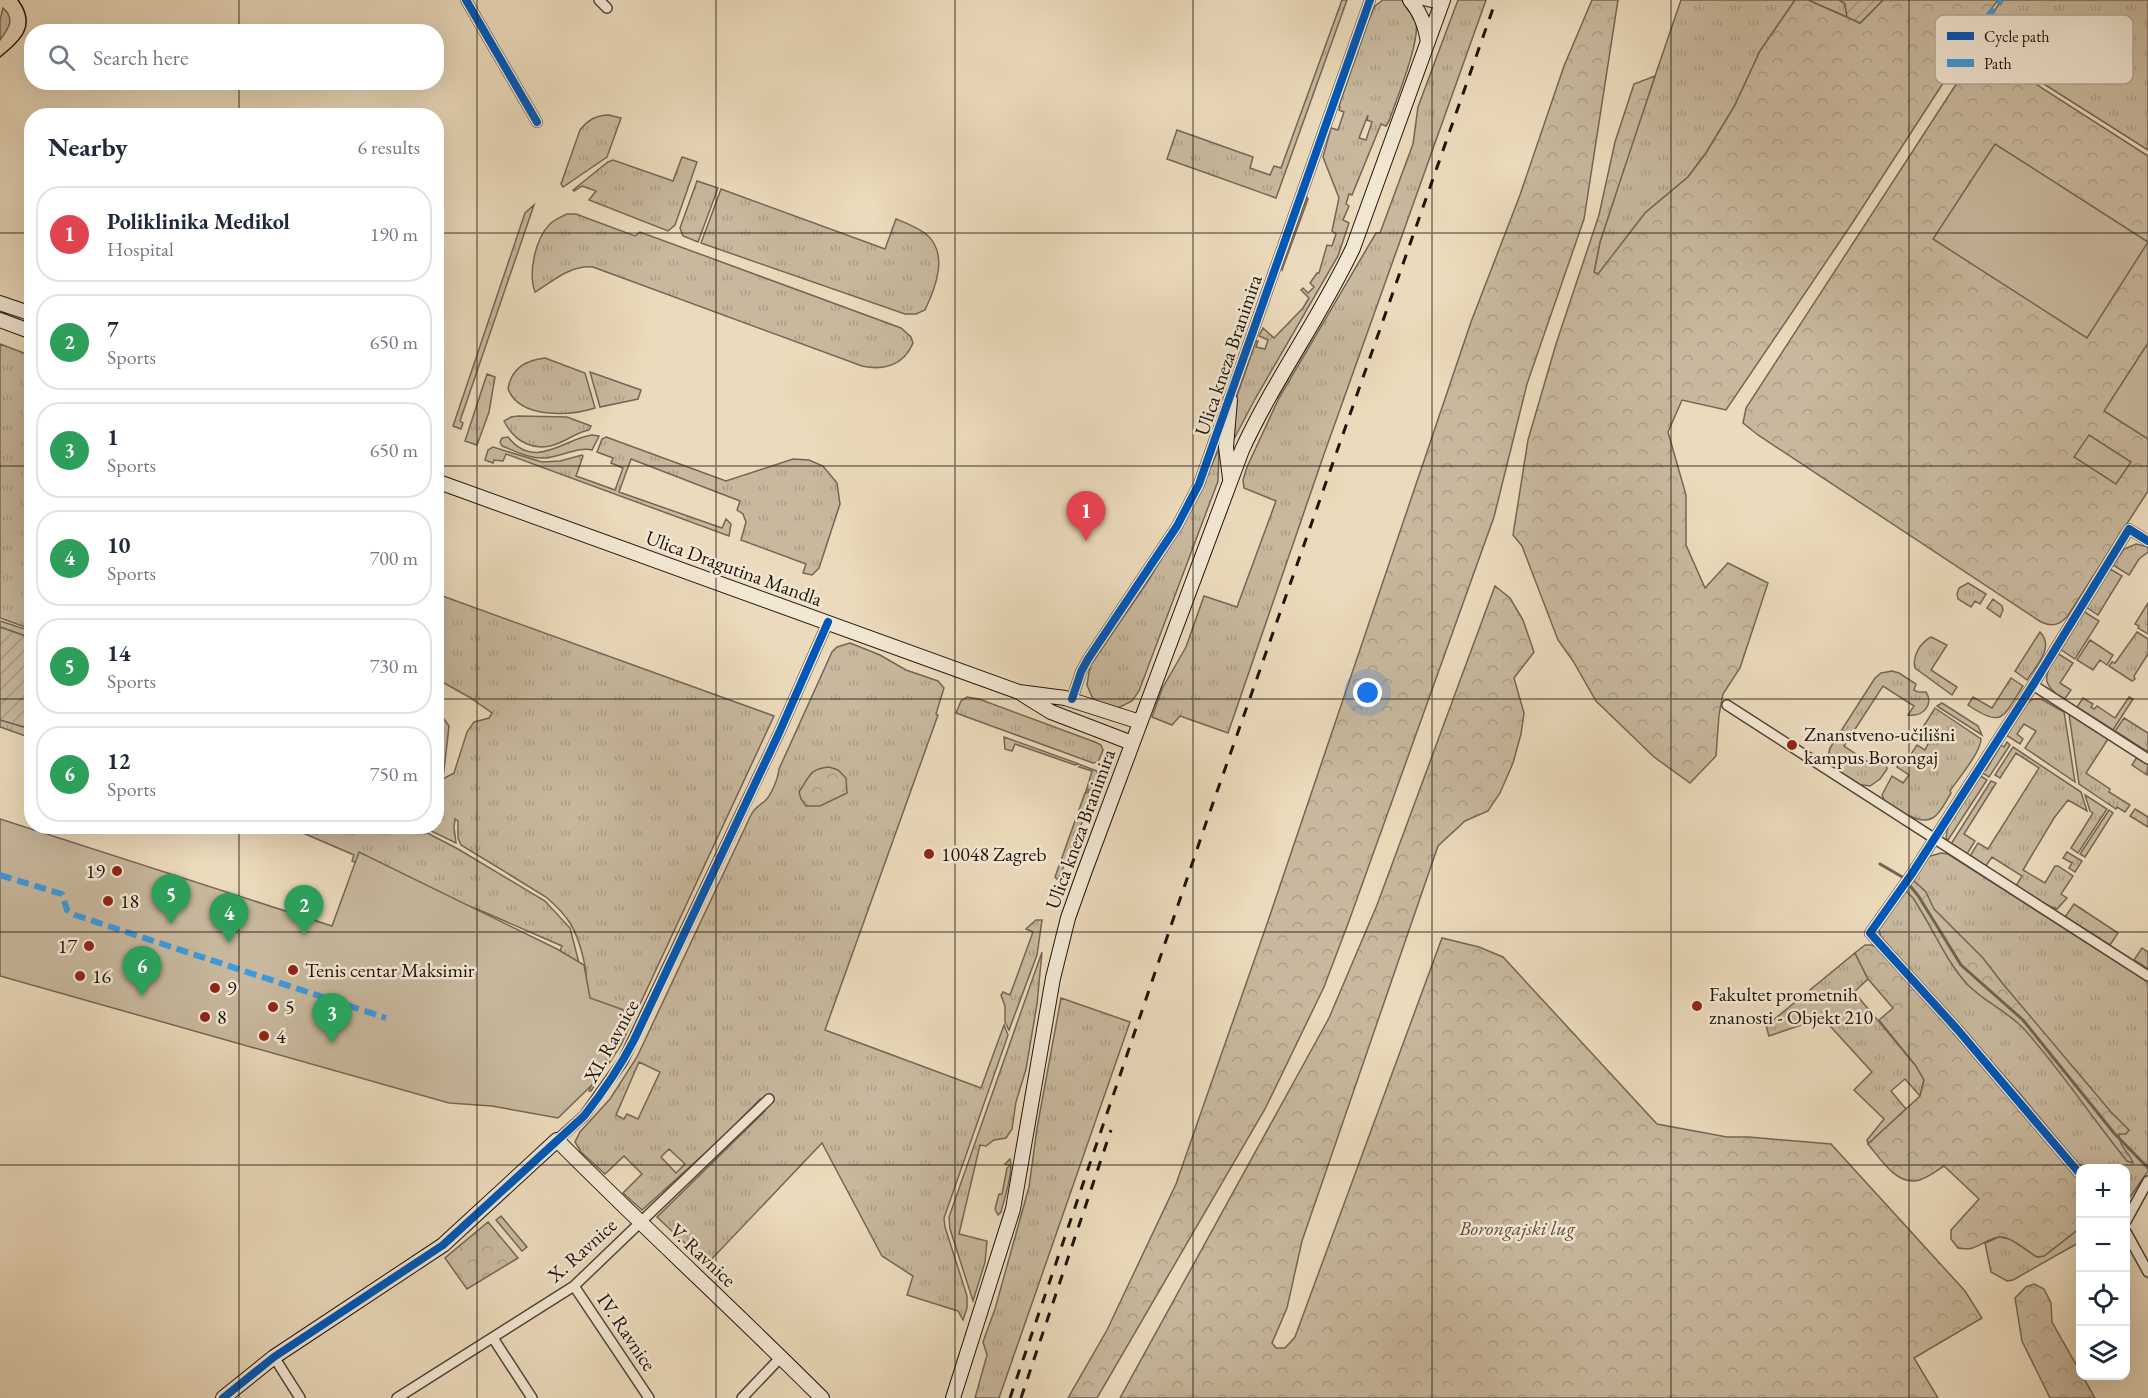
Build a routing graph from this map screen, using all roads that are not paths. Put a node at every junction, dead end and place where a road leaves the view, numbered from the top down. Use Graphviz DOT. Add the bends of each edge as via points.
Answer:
graph roads {
  1 [pos="466,0"];
  2 [pos="598,0"];
  3 [pos="1376,0"];
  4 [pos="1410,0"];
  5 [pos="1422,0"];
  6 [pos="1443,1"];
  7 [pos="1368,3"];
  8 [pos="607,8"];
  9 [pos="1428,44"];
  10 [pos="537,122"];
  11 [pos="0,303"];
  12 [pos="24,311"];
  13 [pos="0,320"];
  14 [pos="24,329"];
  15 [pos="1230,400"];
  16 [pos="1230,480"];
  17 [pos="444,484"];
  18 [pos="2148,541"];
  19 [pos="828,622"];
  20 [pos="2033,685"];
  21 [pos="1019,692"];
  22 [pos="1072,699"];
  23 [pos="1727,705"];
  24 [pos="1140,722"];
  25 [pos="1132,742"];
  26 [pos="2148,759"];
  27 [pos="1933,839"];
  28 [pos="2148,976"];
  29 [pos="769,1099"];
  30 [pos="557,1140"];
  31 [pos="2076,1169"];
  32 [pos="2148,1181"];
  33 [pos="2128,1218"];
  34 [pos="639,1222"];
  35 [pos="2130,1239"];
  36 [pos="2148,1272"];
  37 [pos="574,1286"];
  38 [pos="493,1338"];
  39 [pos="781,1357"];
  40 [pos="274,1358"];
  41 [pos="411,1389"];
  42 [pos="223,1398"];
  43 [pos="300,1398"];
  44 [pos="396,1398"];
  45 [pos="417,1398"];
  46 [pos="532,1398"];
  47 [pos="649,1398"];
  48 [pos="742,1398"];
  49 [pos="822,1398"];
  50 [pos="953,1398"];
  1 -- 10 [label="street"];
  2 -- 8 [label="street"];
  3 -- 7 [label="street"];
  4 -- 9 [label="main road" via="1421,14"];
  5 -- 6 [label="street"];
  6 -- 9 [label="main road, Ulica kneza Branimira"];
  7 -- 15 [label="street, Ulica kneza Branimira"];
  9 -- 16 [label="main road, Ulica kneza Branimira" via="1353,248 1259,413"];
  11 -- 12 [label="main road"];
  13 -- 14 [label="main road"];
  15 -- 16 [label="main road" via="1226,424"];
  15 -- 22 [label="street, Ulica kneza Branimira" via="1184,515 1088,659"];
  16 -- 24 [label="main road, Ulica kneza Branimira"];
  17 -- 19 [label="main road, Ulica Dragutina Mandla"];
  18 -- 20 [label="street" via="2129,529"];
  19 -- 21 [label="main road, Ulica Dragutina Mandla"];
  19 -- 30 [label="street, XI. Ravnice" via="623,1061 584,1116"];
  20 -- 26 [label="street"];
  20 -- 27 [label="street"];
  21 -- 22 [label="main road, Ulica Dragutina Mandla"];
  21 -- 25 [label="main road, Ulica Dragutina Mandla" via="1051,712"];
  22 -- 24 [label="main road, Ulica Dragutina Mandla"];
  23 -- 27 [label="street"];
  24 -- 25 [label="main road, Ulica kneza Branimira"];
  25 -- 50 [label="main road, Ulica kneza Branimira" via="1066,925 1053,978 1013,1209"];
  27 -- 28 [label="street"];
  27 -- 31 [label="street" via="1870,933"];
  29 -- 34 [label="street, X. Ravnice"];
  30 -- 34 [label="main road, V. Ravnice"];
  30 -- 40 [label="main road, XI. Ravnice" via="443,1245"];
  32 -- 33 [label="street"];
  34 -- 37 [label="street, X. Ravnice"];
  34 -- 39 [label="main road, V. Ravnice"];
  35 -- 36 [label="street"];
  37 -- 38 [label="street, X. Ravnice"];
  37 -- 47 [label="street, IV. Ravnice"];
  38 -- 41 [label="street, X. Ravnice"];
  38 -- 46 [label="street"];
  39 -- 48 [label="street"];
  39 -- 49 [label="main road, V. Ravnice"];
  40 -- 42 [label="main road, XI. Ravnice"];
  40 -- 43 [label="street"];
  41 -- 44 [label="street, X. Ravnice"];
  41 -- 45 [label="street"];
}
